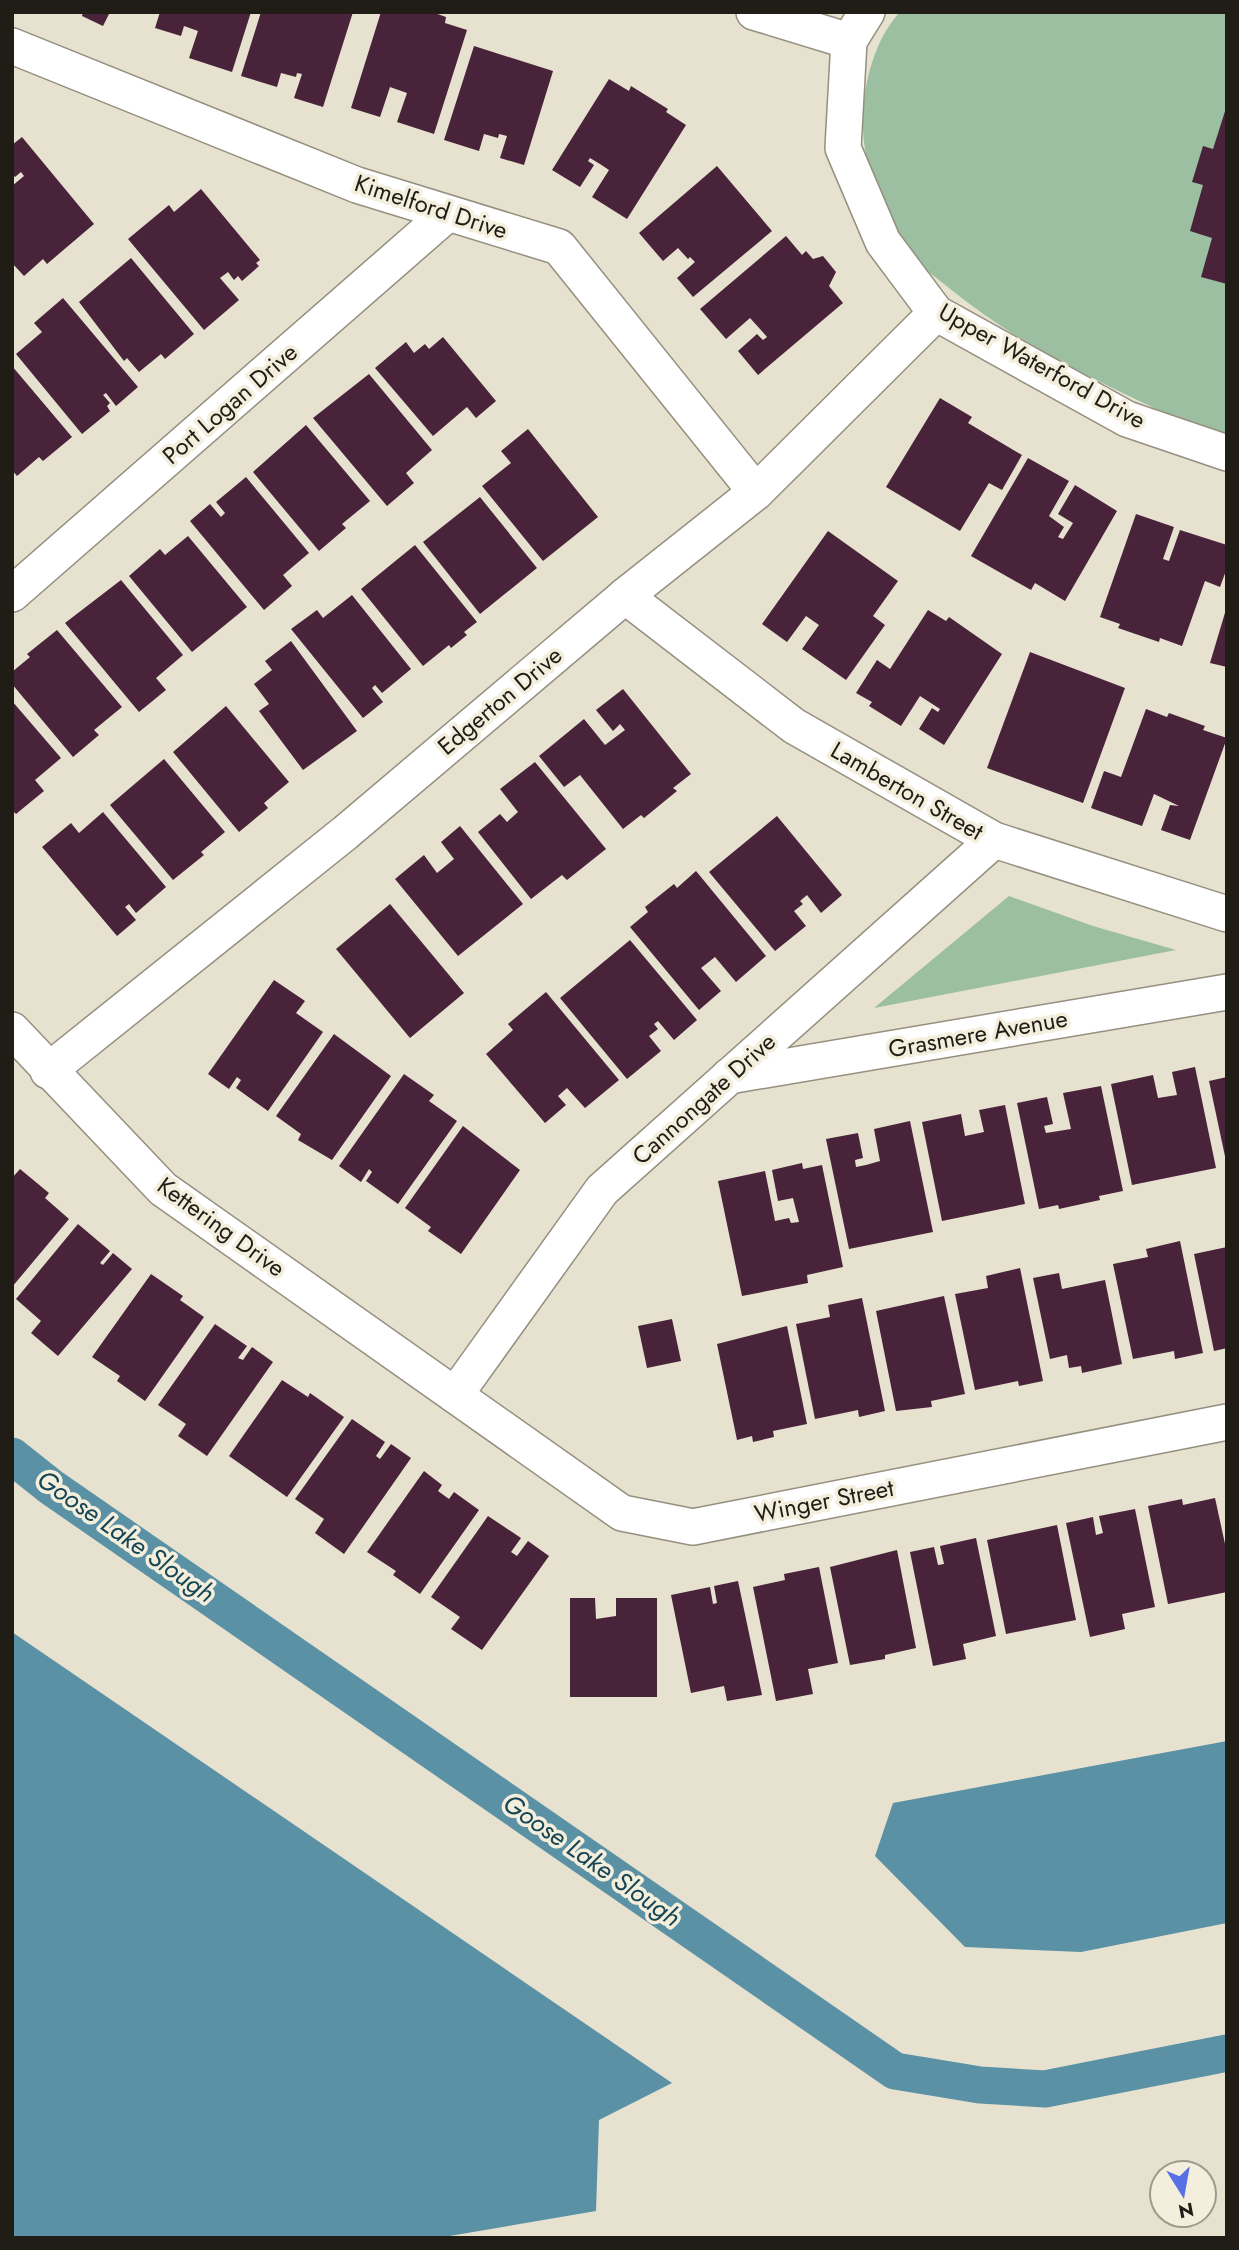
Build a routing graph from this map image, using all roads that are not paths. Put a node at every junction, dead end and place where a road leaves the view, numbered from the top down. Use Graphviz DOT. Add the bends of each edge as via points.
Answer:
graph roads {
  1 [pos="754,12"];
  2 [pos="858,27"];
  3 [pos="12,46"];
  4 [pos="447,214"];
  5 [pos="936,313"];
  6 [pos="1227,453"];
  7 [pos="756,492"];
  8 [pos="12,594"];
  9 [pos="625,596"];
  10 [pos="994,840"];
  11 [pos="1227,914"];
  12 [pos="1227,992"];
  13 [pos="12,1030"];
  14 [pos="48,1071"];
  15 [pos="729,1076"];
  16 [pos="455,1395"];
  17 [pos="1227,1422"];
  1 -- 2 [label="street"];
  2 -- 5 [label="street, Upper Waterford Drive" via="844,148 883,242"];
  3 -- 4 [label="street, Kimelford Drive" via="358,185"];
  4 -- 7 [label="street, Kimelford Drive" via="559,247"];
  4 -- 8 [label="street, Port Logan Drive"];
  5 -- 6 [label="street, Upper Waterford Drive" via="1127,419"];
  5 -- 7 [label="street, Edgerton Drive"];
  7 -- 9 [label="street, Edgerton Drive"];
  9 -- 10 [label="street, Lamberton Street" via="794,726"];
  9 -- 14 [label="street, Edgerton Drive" via="345,833"];
  10 -- 11 [label="street, Lamberton Street"];
  10 -- 15 [label="street, Cannongate Drive"];
  12 -- 15 [label="street, Grasmere Avenue"];
  13 -- 14 [label="street, Kettering Drive"];
  14 -- 16 [label="street, Kettering Drive" via="163,1189"];
  15 -- 16 [label="street, Cannongate Drive" via="602,1190"];
  16 -- 17 [label="street, Winger Street" via="622,1513 692,1527"];
}
